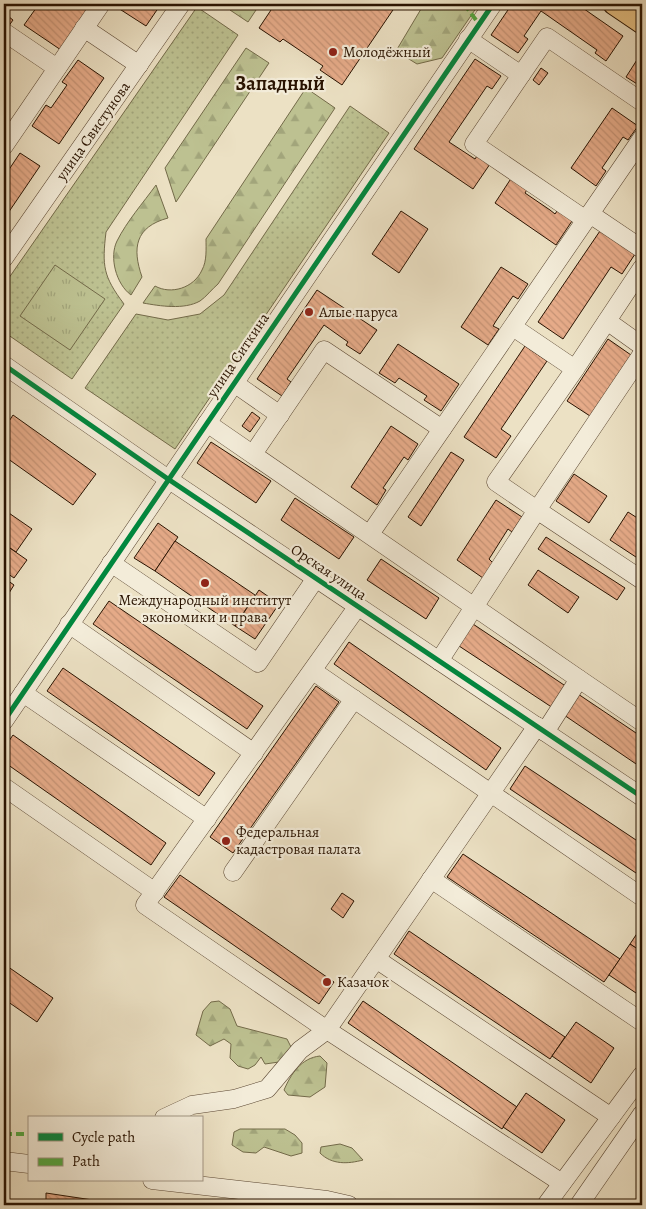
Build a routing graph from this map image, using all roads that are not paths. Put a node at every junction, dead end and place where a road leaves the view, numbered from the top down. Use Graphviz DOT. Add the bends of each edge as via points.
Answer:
graph roads {
  1 [pos="101,4"];
  2 [pos="182,4"];
  3 [pos="493,4"];
  4 [pos="614,4"];
  5 [pos="642,23"];
  6 [pos="84,28"];
  7 [pos="4,32"];
  8 [pos="468,39"];
  9 [pos="139,65"];
  10 [pos="57,68"];
  11 [pos="521,75"];
  12 [pos="642,102"];
  13 [pos="642,138"];
  14 [pos="4,146"];
  15 [pos="588,217"];
  16 [pos="6,248"];
  17 [pos="642,249"];
  18 [pos="642,268"];
  19 [pos="607,321"];
  20 [pos="513,327"];
  21 [pos="642,346"];
  22 [pos="642,354"];
  23 [pos="4,364"];
  24 [pos="575,369"];
  25 [pos="234,383"];
  26 [pos="280,415"];
  27 [pos="207,423"];
  28 [pos="442,430"];
  29 [pos="254,454"];
  30 [pos="168,479"];
  31 [pos="537,510"];
  32 [pos="370,534"];
  33 [pos="111,563"];
  34 [pos="316,578"];
  35 [pos="642,580"];
  36 [pos="358,606"];
  37 [pos="475,607"];
  38 [pos="69,624"];
  39 [pos="439,661"];
  40 [pos="312,671"];
  41 [pos="579,679"];
  42 [pos="23,692"];
  43 [pos="354,699"];
  44 [pos="4,721"];
  45 [pos="642,722"];
  46 [pos="541,729"];
  47 [pos="254,753"];
  48 [pos="4,787"];
  49 [pos="490,793"];
  50 [pos="642,797"];
  51 [pos="207,819"];
  52 [pos="233,872"];
  53 [pos="431,880"];
  54 [pos="155,892"];
  55 [pos="642,898"];
  56 [pos="376,959"];
  57 [pos="642,1022"];
  58 [pos="327,1030"];
  59 [pos="642,1075"];
  60 [pos="642,1114"];
  61 [pos="168,1116"];
  62 [pos="611,1117"];
  63 [pos="4,1161"];
  64 [pos="28,1164"];
  65 [pos="170,1182"];
  66 [pos="562,1183"];
  67 [pos="349,1205"];
  68 [pos="546,1205"];
  69 [pos="579,1205"];
  1 -- 6 [label="street"];
  2 -- 9 [label="street, улица Свистунова"];
  3 -- 8 [label="street, улица Ситкина"];
  4 -- 5 [label="main road"];
  6 -- 9 [label="street"];
  6 -- 10 [label="street"];
  7 -- 10 [label="street"];
  8 -- 11 [label="street"];
  8 -- 25 [label="street, улица Ситкина"];
  9 -- 16 [label="street, улица Свистунова"];
  10 -- 14 [label="street"];
  11 -- 12 [label="street" via="547,37"];
  11 -- 15 [label="street" via="474,144"];
  13 -- 15 [label="street"];
  15 -- 17 [label="street"];
  15 -- 20 [label="street"];
  18 -- 19 [label="street"];
  19 -- 21 [label="street"];
  19 -- 24 [label="street"];
  20 -- 24 [label="street"];
  20 -- 28 [label="street"];
  22 -- 31 [label="street"];
  23 -- 30 [label="street, Орская улица"];
  24 -- 31 [label="street" via="496,482"];
  25 -- 26 [label="street"];
  25 -- 27 [label="street, улица Ситкина"];
  26 -- 28 [label="street" via="324,350"];
  26 -- 29 [label="street"];
  27 -- 29 [label="street"];
  27 -- 30 [label="street, улица Ситкина"];
  28 -- 32 [label="street"];
  29 -- 32 [label="street"];
  30 -- 33 [label="street, улица Ситкина"];
  30 -- 34 [label="street, Орская улица"];
  31 -- 35 [label="street"];
  31 -- 37 [label="street"];
  32 -- 37 [label="street"];
  33 -- 34 [label="street" via="258,663"];
  33 -- 38 [label="street, улица Ситкина"];
  34 -- 36 [label="street, Орская улица"];
  36 -- 39 [label="street, Орская улица"];
  36 -- 40 [label="street"];
  37 -- 39 [label="street"];
  37 -- 41 [label="street"];
  38 -- 42 [label="street, улица Ситкина"];
  38 -- 47 [label="street"];
  39 -- 46 [label="street, Орская улица"];
  40 -- 43 [label="street"];
  40 -- 47 [label="street"];
  41 -- 45 [label="street"];
  41 -- 46 [label="street"];
  42 -- 44 [label="street, улица Ситкина"];
  42 -- 51 [label="street"];
  43 -- 49 [label="street"];
  43 -- 52 [label="street"];
  46 -- 49 [label="street"];
  46 -- 50 [label="street, Орская улица"];
  47 -- 51 [label="street"];
  48 -- 54 [label="street"];
  49 -- 53 [label="street"];
  49 -- 55 [label="street"];
  51 -- 54 [label="street"];
  53 -- 56 [label="street"];
  53 -- 57 [label="street"];
  54 -- 58 [label="street" via="146,905"];
  56 -- 58 [label="street"];
  56 -- 62 [label="street"];
  58 -- 61 [label="street" via="300,1050 267,1089 234,1099 192,1105"];
  58 -- 66 [label="street"];
  59 -- 62 [label="street"];
  60 -- 69 [label="street"];
  62 -- 66 [label="street"];
  63 -- 64 [label="street"];
  65 -- 67 [label="street"];
  66 -- 68 [label="street"];
}
